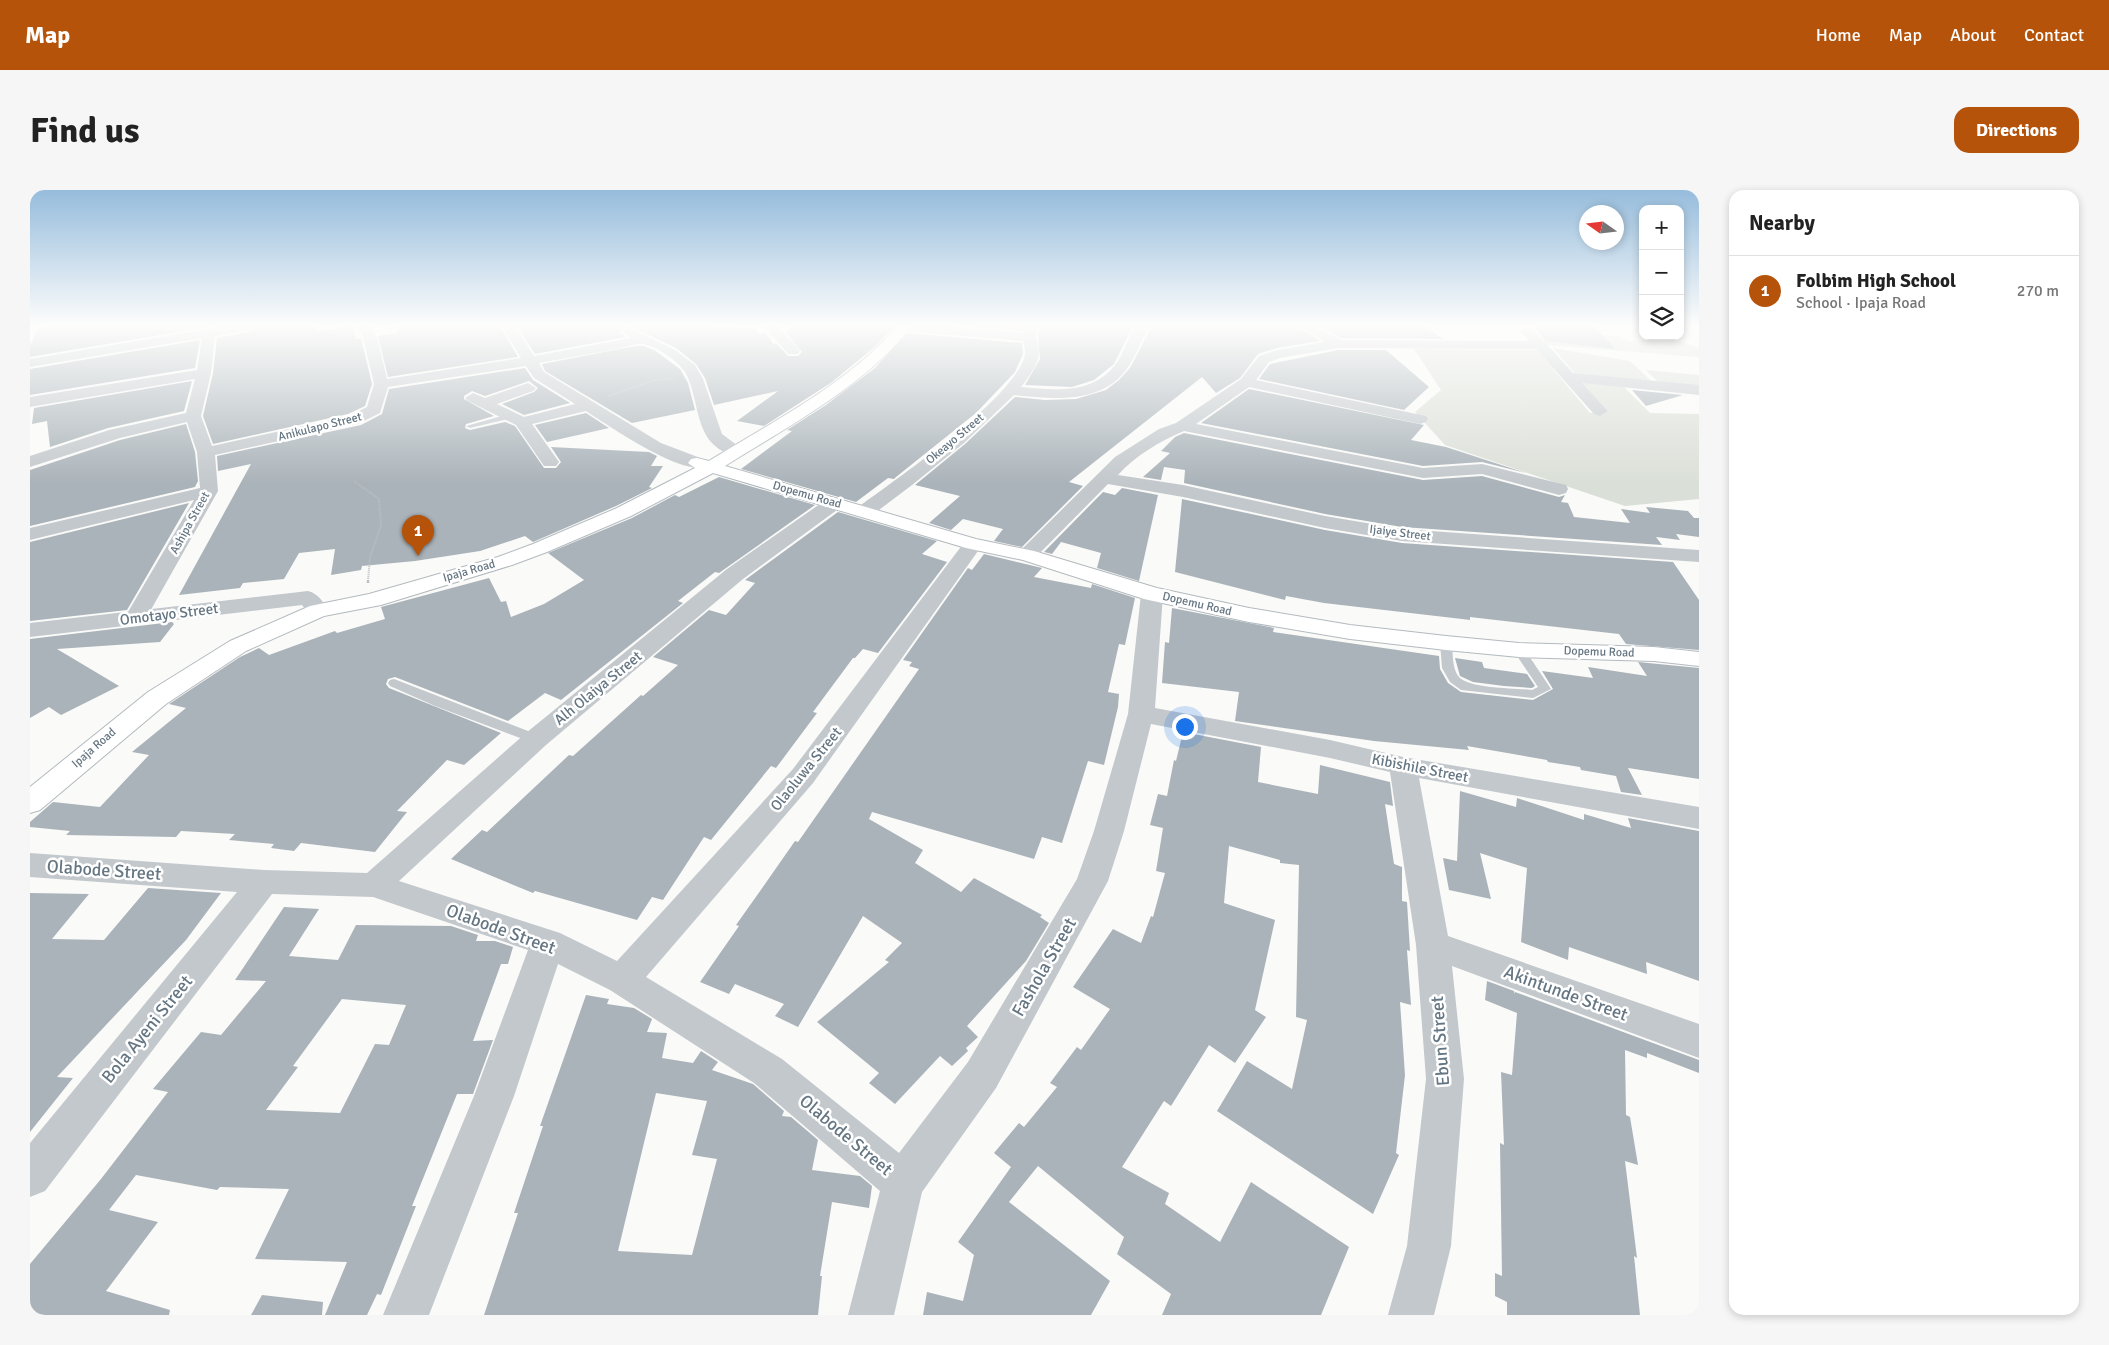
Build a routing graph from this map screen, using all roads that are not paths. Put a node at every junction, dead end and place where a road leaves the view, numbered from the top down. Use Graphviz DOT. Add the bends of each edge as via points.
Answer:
graph roads {
  1 [pos="171,378"];
  2 [pos="203,378"];
  3 [pos="380,378"];
  4 [pos="425,378"];
  5 [pos="544,378"];
  6 [pos="695,378"];
  7 [pos="834,378"];
  8 [pos="850,378"];
  9 [pos="1020,378"];
  10 [pos="1109,378"];
  11 [pos="1249,378"];
  12 [pos="1570,378"];
  13 [pos="1584,378"];
  14 [pos="1246,382"];
  15 [pos="381,384"];
  16 [pos="528,388"];
  17 [pos="1011,390"];
  18 [pos="1699,390"];
  19 [pos="30,402"];
  20 [pos="585,405"];
  21 [pos="1600,411"];
  22 [pos="193,416"];
  23 [pos="516,419"];
  24 [pos="1420,419"];
  25 [pos="470,426"];
  26 [pos="1182,426"];
  27 [pos="730,449"];
  28 [pos="206,452"];
  29 [pos="30,462"];
  30 [pos="550,462"];
  31 [pos="704,465"];
  32 [pos="1106,478"];
  33 [pos="1559,489"];
  34 [pos="209,491"];
  35 [pos="834,504"];
  36 [pos="864,512"];
  37 [pos="30,534"];
  38 [pos="973,544"];
  39 [pos="1027,555"];
  40 [pos="1696,559"];
  41 [pos="1152,594"];
  42 [pos="313,604"];
  43 [pos="136,617"];
  44 [pos="30,630"];
  45 [pos="1446,642"];
  46 [pos="1519,650"];
  47 [pos="1699,659"];
  48 [pos="394,683"];
  49 [pos="1141,714"];
  50 [pos="536,739"];
  51 [pos="1403,766"];
  52 [pos="30,781"];
  53 [pos="30,803"];
  54 [pos="1699,818"];
  55 [pos="30,865"];
  56 [pos="264,882"];
  57 [pos="374,885"];
  58 [pos="548,943"];
  59 [pos="1433,945"];
  60 [pos="622,980"];
  61 [pos="1699,1041"];
  62 [pos="30,1176"];
  63 [pos="903,1183"];
  64 [pos="406,1315"];
  65 [pos="871,1315"];
  66 [pos="1411,1315"];
  1 -- 19 [label="street"];
  2 -- 22 [label="street"];
  3 -- 15 [label="street, Anikulapo Street"];
  4 -- 15 [label="street"];
  5 -- 20 [label="street"];
  6 -- 27 [label="street" via="708,424"];
  7 -- 27 [label="main road, Ipaja Road"];
  8 -- 27 [label="main road, Ipaja Road"];
  9 -- 17 [label="street, Okeayo Street"];
  10 -- 17 [label="street" via="1062,396"];
  11 -- 14 [label="street"];
  12 -- 21 [label="street"];
  13 -- 18 [label="street"];
  14 -- 24 [label="street"];
  14 -- 26 [label="street"];
  15 -- 28 [label="street, Anikulapo Street" via="374,410 354,420"];
  16 -- 23 [label="street" via="479,401"];
  17 -- 36 [label="street, Okeayo Street" via="972,427"];
  20 -- 23 [label="street"];
  20 -- 31 [label="street" via="655,447"];
  22 -- 28 [label="street, Ashipa Street"];
  22 -- 29 [label="street" via="116,434"];
  23 -- 25 [label="lane"];
  23 -- 30 [label="street"];
  26 -- 32 [label="street" via="1121,461"];
  26 -- 33 [label="street" via="1423,473 1482,469"];
  27 -- 31 [label="main road, Ipaja Road"];
  28 -- 34 [label="street, Ashipa Street"];
  31 -- 35 [label="main road, Dopemu Road"];
  31 -- 42 [label="main road, Ipaja Road" via="531,540 468,562"];
  31 -- 42 [label="main road, Ipaja Road" via="624,512 540,548 373,600"];
  32 -- 39 [label="street"];
  32 -- 40 [label="street, Ijaiye Street" via="1402,535"];
  34 -- 37 [label="street"];
  34 -- 43 [label="street, Ashipa Street"];
  35 -- 36 [label="main road, Dopemu Road"];
  35 -- 50 [label="street, Alh Olaiya Street" via="736,574"];
  36 -- 38 [label="main road, Dopemu Road"];
  38 -- 39 [label="main road, Dopemu Road"];
  38 -- 60 [label="street, Olaoluwa Street" via="803,776"];
  39 -- 41 [label="main road, Dopemu Road"];
  41 -- 45 [label="main road, Dopemu Road" via="1350,632"];
  41 -- 49 [label="street, Fashola Street"];
  42 -- 43 [label="street, Omotayo Street"];
  42 -- 52 [label="main road, Ipaja Road" via="226,640 163,677 108,716"];
  42 -- 53 [label="main road, Ipaja Road" via="178,682 127,720"];
  43 -- 44 [label="street, Omotayo Street"];
  45 -- 46 [label="main road, Dopemu Road"];
  45 -- 46 [label="lane" via="1448,668 1454,679 1465,687 1533,694 1545,689"];
  46 -- 47 [label="main road, Dopemu Road" via="1654,654"];
  48 -- 50 [label="lane"];
  49 -- 51 [label="street, Kibishile Street"];
  49 -- 63 [label="street, Fashola Street" via="1092,881 982,1075"];
  50 -- 57 [label="street, Alh Olaiya Street"];
  51 -- 54 [label="street, Kibishile Street"];
  51 -- 59 [label="street, Ebun Street"];
  55 -- 56 [label="street, Olabode Street"];
  56 -- 57 [label="street, Olabode Street"];
  56 -- 62 [label="street, Bola Ayeni Street"];
  57 -- 58 [label="street, Olabode Street"];
  58 -- 60 [label="street, Olabode Street"];
  58 -- 64 [label="street" via="494,1096"];
  59 -- 61 [label="street, Akintunde Street"];
  59 -- 66 [label="street, Ebun Street" via="1445,1079 1429,1246"];
  60 -- 63 [label="street, Olabode Street" via="768,1071"];
  63 -- 65 [label="street, Fashola Street"];
}
